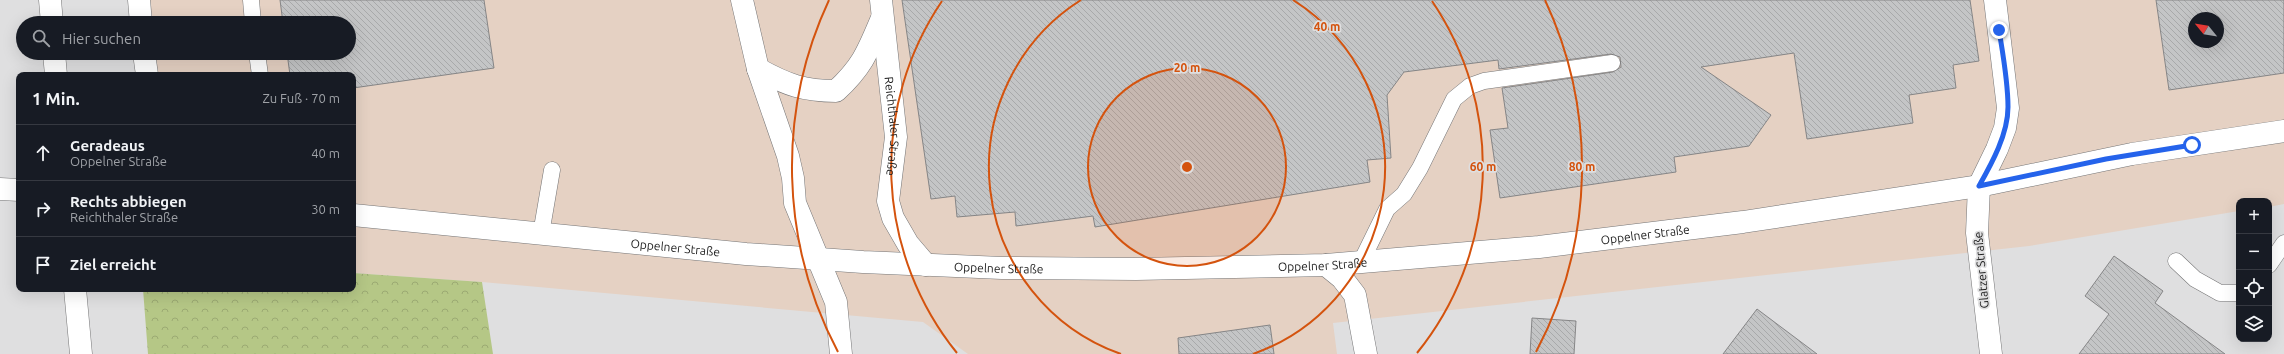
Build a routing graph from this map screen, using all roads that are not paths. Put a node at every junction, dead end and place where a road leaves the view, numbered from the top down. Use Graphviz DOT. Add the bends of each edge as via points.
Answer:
graph roads {
  1 [pos="50,0"];
  2 [pos="140,0"];
  3 [pos="251,0"];
  4 [pos="742,0"];
  5 [pos="1995,0"];
  6 [pos="882,9"];
  7 [pos="51,16"];
  8 [pos="141,16"];
  9 [pos="252,16"];
  10 [pos="55,60"];
  11 [pos="145,60"];
  12 [pos="258,60"];
  13 [pos="1612,63"];
  14 [pos="758,69"];
  15 [pos="56,72"];
  16 [pos="147,72"];
  17 [pos="260,72"];
  18 [pos="2284,131"];
  19 [pos="552,170"];
  20 [pos="1979,186"];
  21 [pos="0,189"];
  22 [pos="16,190"];
  23 [pos="356,215"];
  24 [pos="541,234"];
  25 [pos="2284,243"];
  26 [pos="817,259"];
  27 [pos="2176,261"];
  28 [pos="2272,261"];
  29 [pos="1361,262"];
  30 [pos="1326,264"];
  31 [pos="926,265"];
  32 [pos="75,292"];
  33 [pos="2236,293"];
  34 [pos="81,354"];
  35 [pos="841,354"];
  36 [pos="1366,354"];
  37 [pos="1990,354"];
  1 -- 7 [label="street"];
  2 -- 8 [label="street"];
  3 -- 9 [label="lane"];
  4 -- 14 [label="street"];
  5 -- 20 [label="street" via="2008,108 2005,128"];
  6 -- 14 [label="street" via="864,62 836,91 809,91 784,83"];
  6 -- 31 [label="street, Reichthaler Straße" via="896,137 888,201 893,218 908,244"];
  10 -- 15 [label="street"];
  11 -- 16 [label="street"];
  12 -- 17 [label="lane"];
  13 -- 29 [label="lane" via="1484,81 1470,86 1454,99 1420,168 1404,194 1387,209"];
  14 -- 26 [label="street" via="788,156 795,203"];
  18 -- 20 [label="street, Oppelner Straße" via="2132,154"];
  19 -- 24 [label="lane"];
  20 -- 29 [label="street, Oppelner Straße" via="1742,222 1473,253"];
  20 -- 37 [label="street, Glatzer Straße" via="1978,240"];
  21 -- 22 [label="street"];
  23 -- 24 [label="street, Oppelner Straße"];
  24 -- 26 [label="street, Oppelner Straße"];
  25 -- 28 [label="lane"];
  26 -- 31 [label="street, Oppelner Straße"];
  26 -- 35 [label="street" via="836,302"];
  27 -- 33 [label="lane" via="2195,279 2220,293"];
  29 -- 30 [label="street, Oppelner Straße"];
  30 -- 31 [label="street, Oppelner Straße" via="1152,269"];
  30 -- 36 [label="street" via="1342,278 1355,296"];
  32 -- 34 [label="street"];
}
